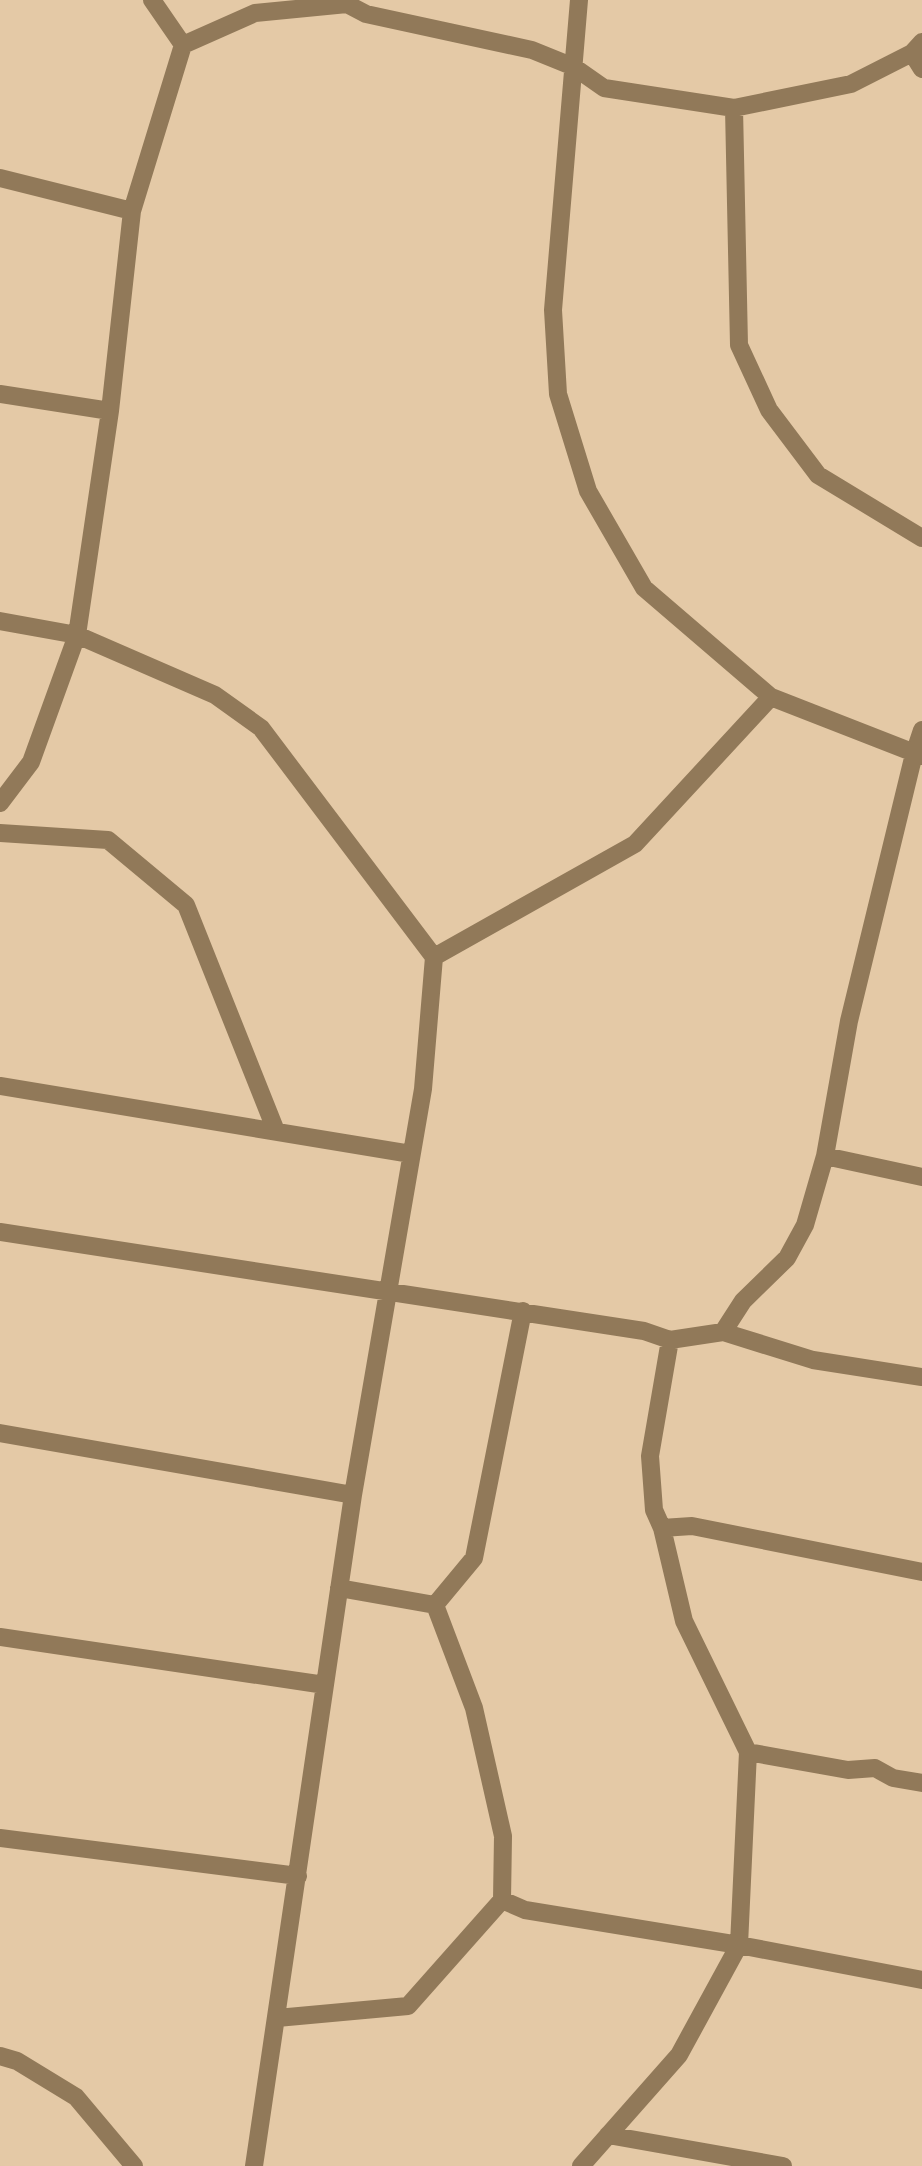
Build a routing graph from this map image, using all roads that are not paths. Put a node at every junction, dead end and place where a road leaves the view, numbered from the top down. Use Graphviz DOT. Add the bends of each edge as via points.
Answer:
graph roads {
  1 [pos="152,0"];
  2 [pos="579,0"];
  3 [pos="347,2"];
  4 [pos="183,45"];
  5 [pos="917,47"];
  6 [pos="574,67"];
  7 [pos="922,69"];
  8 [pos="734,108"];
  9 [pos="0,178"];
  10 [pos="132,211"];
  11 [pos="0,394"];
  12 [pos="110,411"];
  13 [pos="922,538"];
  14 [pos="0,621"];
  15 [pos="76,635"];
  16 [pos="771,697"];
  17 [pos="922,730"];
  18 [pos="918,755"];
  19 [pos="0,803"];
  20 [pos="0,833"];
  21 [pos="434,957"];
  22 [pos="0,1086"];
  23 [pos="276,1131"];
  24 [pos="411,1154"];
  25 [pos="825,1156"];
  26 [pos="922,1177"];
  27 [pos="0,1232"];
  28 [pos="387,1290"];
  29 [pos="523,1311"];
  30 [pos="723,1332"];
  31 [pos="670,1340"];
  32 [pos="922,1377"];
  33 [pos="0,1433"];
  34 [pos="353,1495"];
  35 [pos="662,1528"];
  36 [pos="922,1572"];
  37 [pos="339,1587"];
  38 [pos="435,1605"];
  39 [pos="0,1637"];
  40 [pos="325,1685"];
  41 [pos="748,1752"];
  42 [pos="922,1783"];
  43 [pos="0,1838"];
  44 [pos="298,1876"];
  45 [pos="502,1900"];
  46 [pos="738,1944"];
  47 [pos="922,1980"];
  48 [pos="277,2018"];
  49 [pos="0,2056"];
  50 [pos="608,2135"];
  51 [pos="134,2166"];
  52 [pos="254,2166"];
  53 [pos="581,2166"];
  54 [pos="783,2166"];
  1 -- 4 [label="street"];
  2 -- 6 [label="street"];
  3 -- 4 [label="street" via="256,13"];
  3 -- 6 [label="street" via="366,14 532,50"];
  4 -- 10 [label="street"];
  5 -- 7 [label="street"];
  5 -- 8 [label="street" via="851,84"];
  6 -- 8 [label="street" via="604,88"];
  6 -- 16 [label="street" via="553,310 558,394 588,491 644,588"];
  8 -- 13 [label="street" via="739,345 769,410 818,475"];
  9 -- 10 [label="street"];
  10 -- 12 [label="street"];
  11 -- 12 [label="street"];
  12 -- 15 [label="street"];
  14 -- 15 [label="street"];
  15 -- 19 [label="street" via="32,762"];
  15 -- 21 [label="street" via="215,695 261,728"];
  16 -- 18 [label="street"];
  16 -- 21 [label="street" via="635,844"];
  17 -- 18 [label="street"];
  18 -- 25 [label="street" via="849,1021"];
  20 -- 23 [label="street" via="108,840 186,905"];
  21 -- 24 [label="street" via="423,1089"];
  22 -- 23 [label="street"];
  23 -- 24 [label="street"];
  24 -- 28 [label="street"];
  25 -- 26 [label="street"];
  25 -- 30 [label="street" via="805,1225 787,1258 743,1301"];
  27 -- 28 [label="street"];
  28 -- 29 [label="street"];
  28 -- 34 [label="street"];
  29 -- 31 [label="street" via="644,1331"];
  29 -- 38 [label="street" via="474,1558"];
  30 -- 31 [label="street"];
  30 -- 32 [label="street" via="813,1360"];
  31 -- 35 [label="street" via="650,1456 654,1510"];
  33 -- 34 [label="street"];
  34 -- 37 [label="street"];
  35 -- 36 [label="street" via="692,1526"];
  35 -- 41 [label="street" via="684,1621"];
  37 -- 38 [label="street"];
  37 -- 40 [label="street"];
  38 -- 45 [label="street" via="477,1721 503,1836"];
  39 -- 40 [label="street"];
  40 -- 44 [label="street"];
  41 -- 42 [label="street" via="848,1770 875,1768 893,1778"];
  41 -- 46 [label="street"];
  43 -- 44 [label="street"];
  44 -- 48 [label="street"];
  45 -- 46 [label="street" via="525,1910"];
  45 -- 48 [label="street" via="408,2006"];
  46 -- 47 [label="street"];
  46 -- 50 [label="street" via="679,2055"];
  48 -- 52 [label="street"];
  49 -- 51 [label="street" via="17,2061 76,2097"];
  50 -- 53 [label="street"];
  50 -- 54 [label="street"];
}
